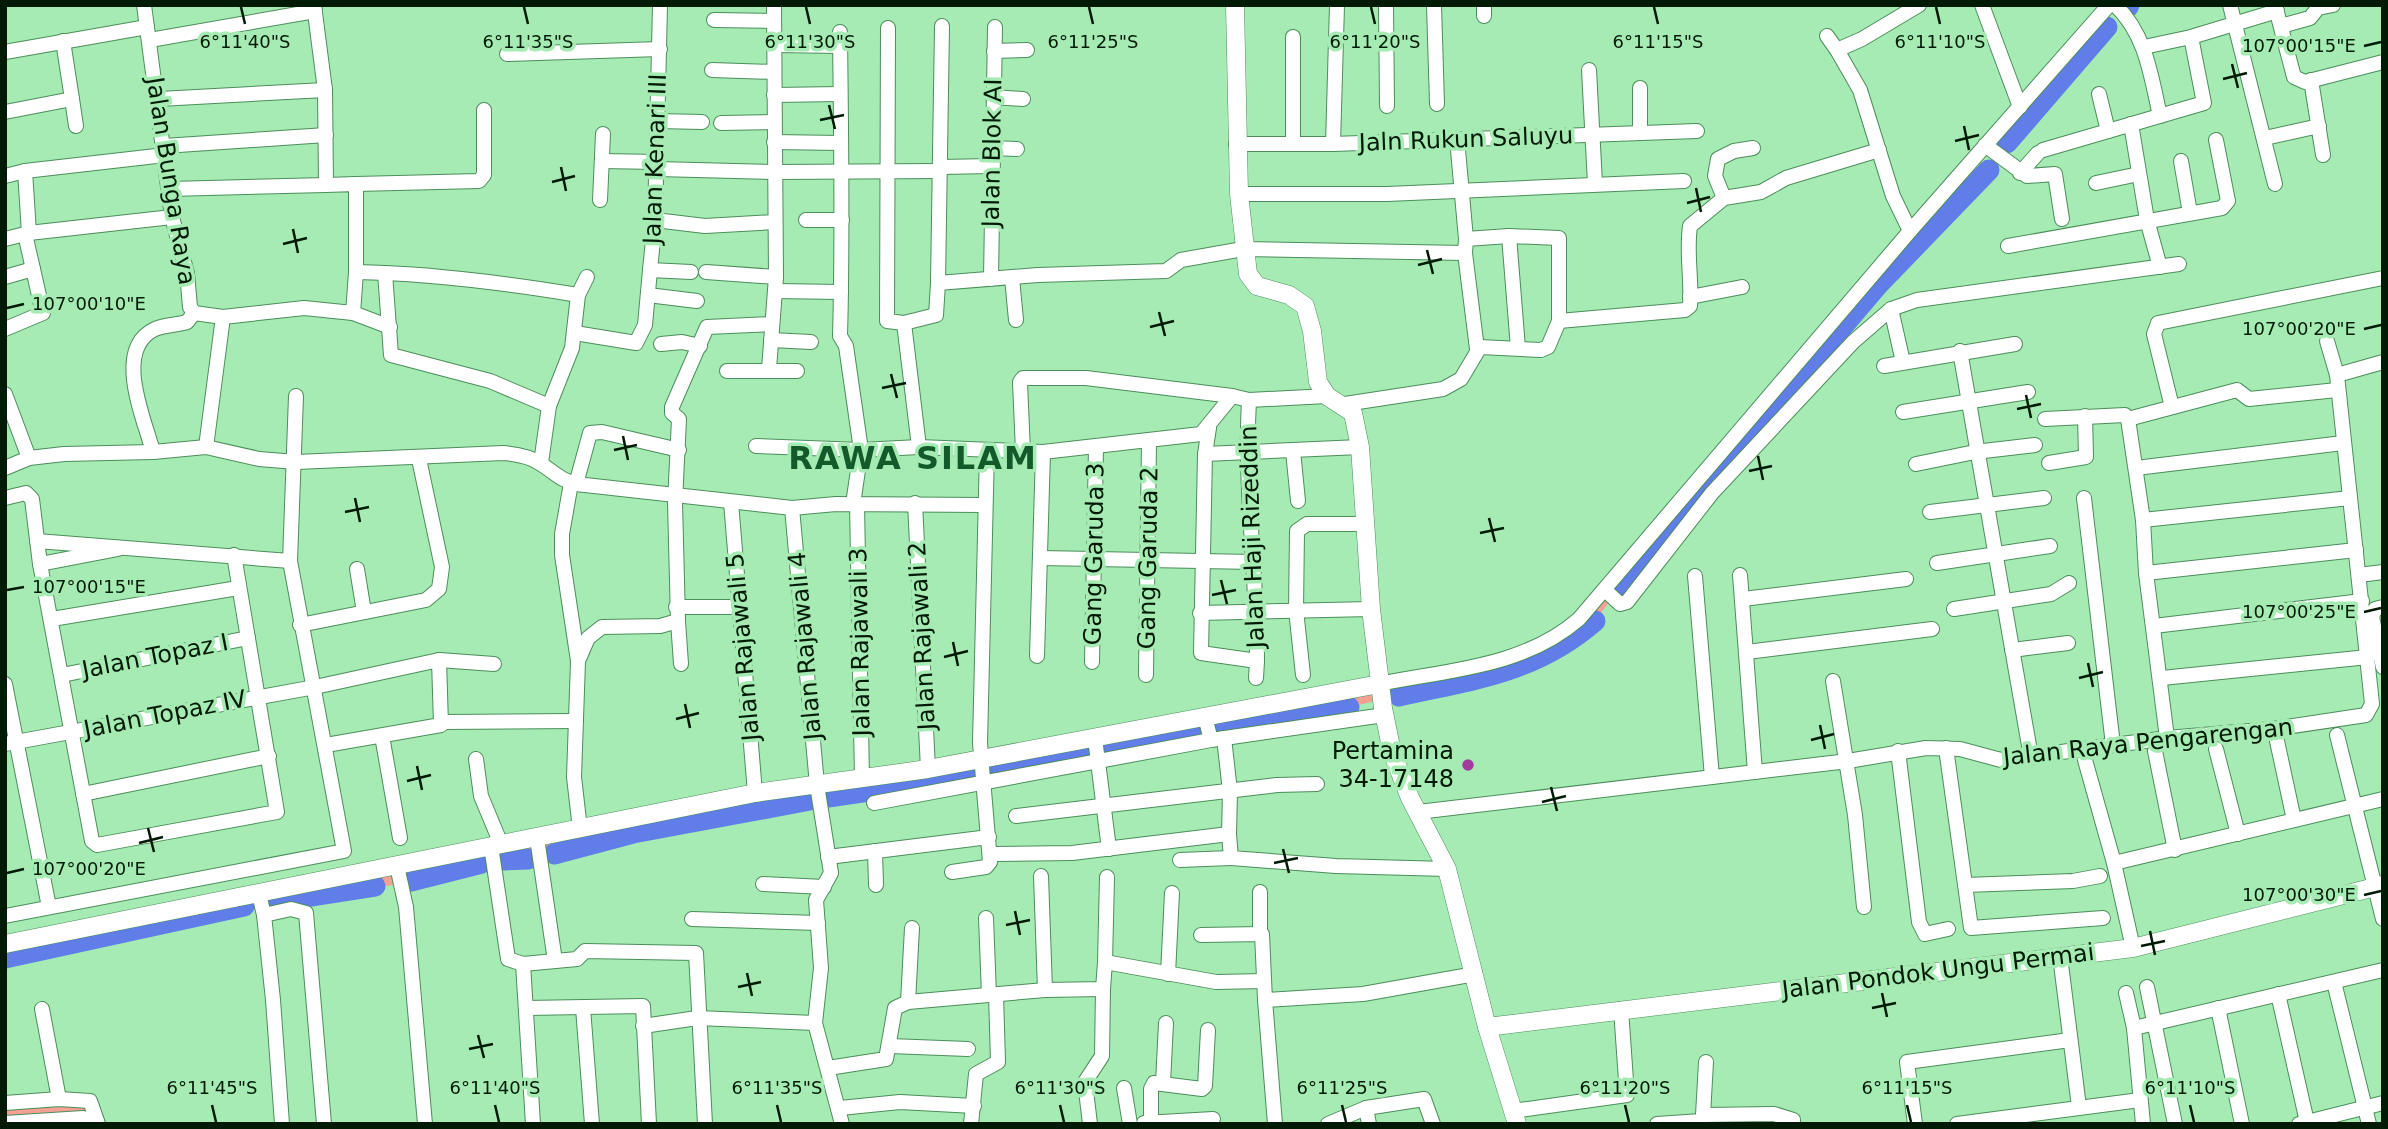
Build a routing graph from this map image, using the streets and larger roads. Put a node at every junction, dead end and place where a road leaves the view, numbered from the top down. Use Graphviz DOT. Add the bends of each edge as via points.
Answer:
graph roads {
  1 [pos="144,5"];
  2 [pos="660,5"];
  3 [pos="774,5"];
  4 [pos="1236,5"];
  5 [pos="1337,5"];
  6 [pos="1386,5"];
  7 [pos="1434,5"];
  8 [pos="1919,5"];
  9 [pos="1982,5"];
  10 [pos="2230,5"];
  11 [pos="2333,5"];
  12 [pos="2318,7"];
  13 [pos="315,8"];
  14 [pos="2276,8"];
  15 [pos="2117,9"];
  16 [pos="714,20"];
  17 [pos="774,21"];
  18 [pos="2234,25"];
  19 [pos="942,26"];
  20 [pos="2281,26"];
  21 [pos="995,27"];
  22 [pos="888,29"];
  23 [pos="148,34"];
  24 [pos="1827,36"];
  25 [pos="1293,37"];
  26 [pos="2191,37"];
  27 [pos="63,41"];
  28 [pos="774,45"];
  29 [pos="2144,47"];
  30 [pos="660,49"];
  31 [pos="1027,50"];
  32 [pos="1837,50"];
  33 [pos="994,51"];
  34 [pos="5,52"];
  35 [pos="507,54"];
  36 [pos="2383,62"];
  37 [pos="712,70"];
  38 [pos="1589,70"];
  39 [pos="774,72"];
  40 [pos="2311,80"];
  41 [pos="1640,88"];
  42 [pos="325,90"];
  43 [pos="840,94"];
  44 [pos="2099,94"];
  45 [pos="774,95"];
  46 [pos="992,97"];
  47 [pos="72,99"];
  48 [pos="159,99"];
  49 [pos="1023,99"];
  50 [pos="1437,104"];
  51 [pos="1387,106"];
  52 [pos="2020,107"];
  53 [pos="484,110"];
  54 [pos="5,112"];
  55 [pos="2160,116"];
  56 [pos="658,121"];
  57 [pos="774,121"];
  58 [pos="702,122"];
  59 [pos="721,123"];
  60 [pos="2131,124"];
  61 [pos="76,126"];
  62 [pos="2319,126"];
  63 [pos="1696,131"];
  64 [pos="2108,131"];
  65 [pos="1640,132"];
  66 [pos="603,134"];
  67 [pos="1592,134"];
  68 [pos="326,135"];
  69 [pos="2265,138"];
  70 [pos="1457,139"];
  71 [pos="2216,140"];
  72 [pos="774,142"];
  73 [pos="840,143"];
  74 [pos="1236,144"];
  75 [pos="1293,144"];
  76 [pos="1333,144"];
  77 [pos="1988,147"];
  78 [pos="991,148"];
  79 [pos="1753,148"];
  80 [pos="1017,149"];
  81 [pos="164,150"];
  82 [pos="1878,150"];
  83 [pos="2323,155"];
  84 [pos="603,160"];
  85 [pos="2181,162"];
  86 [pos="657,165"];
  87 [pos="990,166"];
  88 [pos="940,169"];
  89 [pos="25,171"];
  90 [pos="839,172"];
  91 [pos="889,172"];
  92 [pos="774,173"];
  93 [pos="2020,173"];
  94 [pos="2139,174"];
  95 [pos="5,176"];
  96 [pos="1684,181"];
  97 [pos="2096,183"];
  98 [pos="356,184"];
  99 [pos="1595,184"];
  100 [pos="2275,184"];
  101 [pos="326,185"];
  102 [pos="169,189"];
  103 [pos="1462,189"];
  104 [pos="1239,194"];
  105 [pos="1724,198"];
  106 [pos="600,200"];
  107 [pos="2190,213"];
  108 [pos="172,217"];
  109 [pos="2062,219"];
  110 [pos="655,220"];
  111 [pos="806,220"];
  112 [pos="842,220"];
  113 [pos="2147,220"];
  114 [pos="775,222"];
  115 [pos="1910,231"];
  116 [pos="27,233"];
  117 [pos="1509,236"];
  118 [pos="5,239"];
  119 [pos="1465,246"];
  120 [pos="2008,246"];
  121 [pos="1243,249"];
  122 [pos="2179,264"];
  123 [pos="2160,267"];
  124 [pos="33,269"];
  125 [pos="650,270"];
  126 [pos="356,272"];
  127 [pos="385,273"];
  128 [pos="5,277"];
  129 [pos="587,277"];
  130 [pos="1012,278"];
  131 [pos="2383,278"];
  132 [pos="991,279"];
  133 [pos="938,283"];
  134 [pos="775,284"];
  135 [pos="1742,286"];
  136 [pos="841,292"];
  137 [pos="578,295"];
  138 [pos="648,295"];
  139 [pos="1690,297"];
  140 [pos="698,301"];
  141 [pos="1891,309"];
  142 [pos="194,313"];
  143 [pos="353,313"];
  144 [pos="223,317"];
  145 [pos="1016,320"];
  146 [pos="1559,321"];
  147 [pos="904,323"];
  148 [pos="772,324"];
  149 [pos="390,327"];
  150 [pos="5,329"];
  151 [pos="575,332"];
  152 [pos="771,340"];
  153 [pos="2327,341"];
  154 [pos="811,342"];
  155 [pos="661,344"];
  156 [pos="2015,344"];
  157 [pos="699,348"];
  158 [pos="1518,348"];
  159 [pos="1477,349"];
  160 [pos="1960,351"];
  161 [pos="1903,362"];
  162 [pos="2383,362"];
  163 [pos="1884,366"];
  164 [pos="769,369"];
  165 [pos="797,370"];
  166 [pos="727,371"];
  167 [pos="2337,382"];
  168 [pos="2028,392"];
  169 [pos="5,394"];
  170 [pos="296,396"];
  171 [pos="1232,396"];
  172 [pos="1327,396"];
  173 [pos="1249,400"];
  174 [pos="1969,401"];
  175 [pos="1345,404"];
  176 [pos="549,406"];
  177 [pos="2172,407"];
  178 [pos="1903,412"];
  179 [pos="2085,416"];
  180 [pos="2045,419"];
  181 [pos="2127,419"];
  182 [pos="1209,428"];
  183 [pos="1149,440"];
  184 [pos="2343,443"];
  185 [pos="2035,445"];
  186 [pos="756,446"];
  187 [pos="1096,446"];
  188 [pos="206,447"];
  189 [pos="919,447"];
  190 [pos="1360,447"];
  191 [pos="679,450"];
  192 [pos="861,450"];
  193 [pos="987,451"];
  194 [pos="153,452"];
  195 [pos="1023,452"];
  196 [pos="1042,452"];
  197 [pos="1246,452"];
  198 [pos="1293,452"];
  199 [pos="1975,452"];
  200 [pos="1205,454"];
  201 [pos="29,458"];
  202 [pos="419,459"];
  203 [pos="296,462"];
  204 [pos="541,463"];
  205 [pos="2049,463"];
  206 [pos="1916,464"];
  207 [pos="5,468"];
  208 [pos="2136,468"];
  209 [pos="573,483"];
  210 [pos="676,495"];
  211 [pos="5,498"];
  212 [pos="2044,498"];
  213 [pos="2084,498"];
  214 [pos="2350,498"];
  215 [pos="1298,501"];
  216 [pos="731,502"];
  217 [pos="915,503"];
  218 [pos="855,504"];
  219 [pos="1986,504"];
  220 [pos="984,505"];
  221 [pos="792,508"];
  222 [pos="1930,512"];
  223 [pos="2143,520"];
  224 [pos="1365,524"];
  225 [pos="37,541"];
  226 [pos="2050,546"];
  227 [pos="120,548"];
  228 [pos="2356,550"];
  229 [pos="1996,553"];
  230 [pos="234,555"];
  231 [pos="1041,558"];
  232 [pos="1202,559"];
  233 [pos="290,561"];
  234 [pos="1093,561"];
  235 [pos="1147,561"];
  236 [pos="1254,562"];
  237 [pos="1937,563"];
  238 [pos="40,564"];
  239 [pos="357,569"];
  240 [pos="2383,572"];
  241 [pos="2146,573"];
  242 [pos="1740,575"];
  243 [pos="2359,575"];
  244 [pos="1695,576"];
  245 [pos="1906,579"];
  246 [pos="2069,583"];
  247 [pos="238,589"];
  248 [pos="1607,592"];
  249 [pos="1742,599"];
  250 [pos="2362,601"];
  251 [pos="2003,602"];
  252 [pos="740,607"];
  253 [pos="2383,607"];
  254 [pos="1371,609"];
  255 [pos="1954,609"];
  256 [pos="1296,610"];
  257 [pos="364,612"];
  258 [pos="1200,613"];
  259 [pos="1257,613"];
  260 [pos="677,614"];
  261 [pos="52,619"];
  262 [pos="300,625"];
  263 [pos="2154,626"];
  264 [pos="1932,629"];
  265 [pos="248,638"];
  266 [pos="2068,643"];
  267 [pos="2012,650"];
  268 [pos="1747,652"];
  269 [pos="1037,656"];
  270 [pos="2368,657"];
  271 [pos="439,660"];
  272 [pos="578,661"];
  273 [pos="1257,661"];
  274 [pos="1092,662"];
  275 [pos="494,664"];
  276 [pos="681,664"];
  277 [pos="2383,667"];
  278 [pos="62,675"];
  279 [pos="1146,675"];
  280 [pos="1304,675"];
  281 [pos="1256,678"];
  282 [pos="2162,678"];
  283 [pos="1833,681"];
  284 [pos="5,684"];
  285 [pos="315,687"];
  286 [pos="259,697"];
  287 [pos="1382,700"];
  288 [pos="576,721"];
  289 [pos="443,722"];
  290 [pos="1211,731"];
  291 [pos="71,732"];
  292 [pos="2337,735"];
  293 [pos="382,736"];
  294 [pos="2167,738"];
  295 [pos="2277,741"];
  296 [pos="10,743"];
  297 [pos="326,745"];
  298 [pos="2113,745"];
  299 [pos="1946,748"];
  300 [pos="2216,749"];
  301 [pos="1097,750"];
  302 [pos="1898,751"];
  303 [pos="2155,751"];
  304 [pos="269,756"];
  305 [pos="2031,757"];
  306 [pos="476,759"];
  307 [pos="2085,760"];
  308 [pos="1848,761"];
  309 [pos="928,769"];
  310 [pos="983,772"];
  311 [pos="1755,772"];
  312 [pos="1712,777"];
  313 [pos="862,779"];
  314 [pos="1317,784"];
  315 [pos="817,788"];
  316 [pos="1230,791"];
  317 [pos="755,793"];
  318 [pos="83,794"];
  319 [pos="2383,799"];
  320 [pos="874,803"];
  321 [pos="2355,805"];
  322 [pos="1103,806"];
  323 [pos="1418,812"];
  324 [pos="1016,816"];
  325 [pos="2294,820"];
  326 [pos="580,829"];
  327 [pos="1229,834"];
  328 [pos="2238,834"];
  329 [pos="989,837"];
  330 [pos="400,838"];
  331 [pos="539,841"];
  332 [pos="1109,849"];
  333 [pos="2175,850"];
  334 [pos="875,851"];
  335 [pos="495,852"];
  336 [pos="991,854"];
  337 [pos="828,857"];
  338 [pos="1231,858"];
  339 [pos="1180,860"];
  340 [pos="2114,863"];
  341 [pos="1447,869"];
  342 [pos="398,871"];
  343 [pos="952,872"];
  344 [pos="1041,876"];
  345 [pos="2101,876"];
  346 [pos="1107,877"];
  347 [pos="763,884"];
  348 [pos="876,885"];
  349 [pos="1965,885"];
  350 [pos="2379,886"];
  351 [pos="824,887"];
  352 [pos="1260,892"];
  353 [pos="1172,893"];
  354 [pos="262,904"];
  355 [pos="49,907"];
  356 [pos="1864,907"];
  357 [pos="5,916"];
  358 [pos="986,918"];
  359 [pos="2103,918"];
  360 [pos="692,919"];
  361 [pos="2383,919"];
  362 [pos="818,923"];
  363 [pos="912,928"];
  364 [pos="1948,929"];
  365 [pos="1260,932"];
  366 [pos="1201,936"];
  367 [pos="5,944"];
  368 [pos="2133,948"];
  369 [pos="2060,956"];
  370 [pos="555,961"];
  371 [pos="1105,962"];
  372 [pos="523,964"];
  373 [pos="2383,970"];
  374 [pos="1168,974"];
  375 [pos="1475,974"];
  376 [pos="1264,981"];
  377 [pos="2334,982"];
  378 [pos="2147,987"];
  379 [pos="1103,989"];
  380 [pos="1045,990"];
  381 [pos="2126,993"];
  382 [pos="993,994"];
  383 [pos="2278,994"];
  384 [pos="1265,999"];
  385 [pos="908,1002"];
  386 [pos="526,1008"];
  387 [pos="583,1008"];
  388 [pos="1621,1009"];
  389 [pos="2218,1009"];
  390 [pos="42,1010"];
  391 [pos="697,1018"];
  392 [pos="815,1023"];
  393 [pos="1166,1023"];
  394 [pos="2156,1023"];
  395 [pos="643,1026"];
  396 [pos="1487,1027"];
  397 [pos="2134,1028"];
  398 [pos="1208,1030"];
  399 [pos="2070,1040"];
  400 [pos="890,1046"];
  401 [pos="968,1049"];
  402 [pos="1706,1062"];
  403 [pos="828,1068"];
  404 [pos="1163,1083"];
  405 [pos="1124,1088"];
  406 [pos="59,1099"];
  407 [pos="2140,1100"];
  408 [pos="5,1103"];
  409 [pos="2383,1103"];
  410 [pos="974,1106"];
  411 [pos="2079,1107"];
  412 [pos="2366,1107"];
  413 [pos="840,1108"];
  414 [pos="1366,1108"];
  415 [pos="1703,1115"];
  416 [pos="1515,1117"];
  417 [pos="1213,1119"];
  418 [pos="5,1123"];
  419 [pos="98,1123"];
  420 [pos="1151,1123"];
  421 [pos="2303,1123"];
  422 [pos="282,1124"];
  423 [pos="324,1124"];
  424 [pos="425,1124"];
  425 [pos="533,1124"];
  426 [pos="592,1124"];
  427 [pos="649,1124"];
  428 [pos="705,1124"];
  429 [pos="842,1124"];
  430 [pos="971,1124"];
  431 [pos="1090,1124"];
  432 [pos="1130,1124"];
  433 [pos="1141,1124"];
  434 [pos="1275,1124"];
  435 [pos="1328,1124"];
  436 [pos="1369,1124"];
  437 [pos="1433,1124"];
  438 [pos="1657,1124"];
  439 [pos="1793,1124"];
  440 [pos="1915,1124"];
  441 [pos="1957,1124"];
  442 [pos="2143,1124"];
  443 [pos="2175,1124"];
  444 [pos="2242,1124"];
  445 [pos="2369,1124"];
  1 -- 23 [label="street, Jalan Bunga Raya"];
  2 -- 30 [label="street, Jalan Kenari III"];
  3 -- 17 [label="street"];
  4 -- 74 [label="street"];
  5 -- 76 [label="street"];
  6 -- 51 [label="street"];
  7 -- 50 [label="street"];
  8 -- 32 [label="street"];
  9 -- 52 [label="street"];
  10 -- 18 [label="street"];
  11 -- 12 [label="street"];
  12 -- 20 [label="street" via="2310,18"];
  13 -- 23 [label="street"];
  13 -- 42 [label="street"];
  14 -- 18 [label="street"];
  14 -- 20 [label="street"];
  15 -- 29 [label="street"];
  15 -- 52 [label="street"];
  16 -- 17 [label="street"];
  17 -- 28 [label="street"];
  18 -- 26 [label="street"];
  18 -- 69 [label="street"];
  19 -- 88 [label="street"];
  20 -- 40 [label="street" via="2294,77 2301,82"];
  21 -- 33 [label="street, Jalan Blok AI"];
  22 -- 91 [label="street"];
  23 -- 27 [label="street"];
  23 -- 48 [label="street, Jalan Bunga Raya"];
  24 -- 32 [label="street"];
  25 -- 75 [label="street"];
  26 -- 29 [label="street"];
  26 -- 55 [label="street" via="2205,101"];
  27 -- 34 [label="street"];
  27 -- 47 [label="street"];
  28 -- 39 [label="street"];
  28 -- 43 [label="street, Jalan Rajawali 3" via="840,39"];
  29 -- 55 [label="street"];
  30 -- 35 [label="street"];
  30 -- 56 [label="street, Jalan Kenari III"];
  31 -- 33 [label="street"];
  32 -- 82 [label="street" via="1860,90"];
  33 -- 46 [label="street, Jalan Blok AI"];
  36 -- 40 [label="street"];
  37 -- 39 [label="street"];
  38 -- 67 [label="street"];
  39 -- 45 [label="street"];
  40 -- 62 [label="street"];
  41 -- 65 [label="street"];
  42 -- 48 [label="street"];
  42 -- 68 [label="street"];
  43 -- 45 [label="street"];
  43 -- 73 [label="street, Jalan Rajawali 3"];
  44 -- 64 [label="street"];
  45 -- 57 [label="street"];
  46 -- 49 [label="street"];
  46 -- 78 [label="street, Jalan Blok AI"];
  47 -- 54 [label="street"];
  47 -- 61 [label="street"];
  48 -- 81 [label="street, Jalan Bunga Raya"];
  52 -- 77 [label="street"];
  53 -- 98 [label="street" via="484,175 479,181"];
  55 -- 60 [label="street"];
  56 -- 58 [label="street"];
  56 -- 86 [label="street, Jalan Kenari III"];
  57 -- 59 [label="street"];
  57 -- 72 [label="street"];
  60 -- 64 [label="street"];
  60 -- 94 [label="street"];
  62 -- 69 [label="street"];
  62 -- 83 [label="street"];
  63 -- 65 [label="street, Jaln Rukun Saluyu"];
  64 -- 93 [label="street" via="2040,152"];
  65 -- 67 [label="street, Jaln Rukun Saluyu"];
  66 -- 84 [label="street"];
  67 -- 70 [label="street, Jaln Rukun Saluyu"];
  67 -- 99 [label="street"];
  68 -- 81 [label="street"];
  68 -- 101 [label="street"];
  69 -- 100 [label="street"];
  70 -- 76 [label="street, Jaln Rukun Saluyu"];
  70 -- 103 [label="street"];
  71 -- 107 [label="street" via="2228,204"];
  72 -- 73 [label="street"];
  72 -- 92 [label="street"];
  73 -- 90 [label="street, Jalan Rajawali 3"];
  74 -- 75 [label="street, Jaln Rukun Saluyu"];
  74 -- 104 [label="street"];
  75 -- 76 [label="street, Jaln Rukun Saluyu"];
  77 -- 93 [label="street"];
  77 -- 115 [label="street"];
  78 -- 80 [label="street"];
  78 -- 87 [label="street, Jalan Blok AI"];
  79 -- 105 [label="street" via="1718,159 1715,176"];
  81 -- 89 [label="street"];
  81 -- 102 [label="street, Jalan Bunga Raya"];
  82 -- 105 [label="street" via="1786,178 1762,192"];
  82 -- 115 [label="street"];
  84 -- 86 [label="street"];
  84 -- 106 [label="street"];
  85 -- 107 [label="street"];
  86 -- 92 [label="street"];
  86 -- 110 [label="street, Jalan Kenari III"];
  87 -- 88 [label="street"];
  87 -- 132 [label="street, Jalan Blok AI"];
  88 -- 91 [label="street"];
  88 -- 133 [label="street"];
  89 -- 95 [label="street"];
  89 -- 116 [label="street"];
  90 -- 91 [label="street"];
  90 -- 92 [label="street"];
  90 -- 112 [label="street, Jalan Rajawali 3"];
  91 -- 147 [label="street" via="887,320"];
  92 -- 114 [label="street"];
  93 -- 109 [label="street" via="2034,177 2054,174"];
  94 -- 97 [label="street"];
  94 -- 113 [label="street"];
  96 -- 99 [label="street"];
  98 -- 101 [label="street"];
  98 -- 126 [label="street"];
  99 -- 103 [label="street"];
  101 -- 102 [label="street"];
  102 -- 108 [label="street, Jalan Bunga Raya"];
  103 -- 104 [label="street" via="1373,195"];
  103 -- 119 [label="street"];
  104 -- 121 [label="street"];
  105 -- 139 [label="street" via="1690,226"];
  107 -- 113 [label="street"];
  108 -- 116 [label="street"];
  108 -- 142 [label="street, Jalan Bunga Raya"];
  110 -- 114 [label="street" via="705,226"];
  110 -- 125 [label="street, Jalan Kenari III"];
  111 -- 112 [label="street"];
  112 -- 136 [label="street, Jalan Rajawali 3"];
  113 -- 120 [label="street"];
  113 -- 123 [label="street"];
  114 -- 134 [label="street"];
  115 -- 248 [label="street"];
  116 -- 118 [label="street"];
  116 -- 124 [label="street"];
  117 -- 119 [label="street"];
  117 -- 146 [label="street" via="1559,238"];
  117 -- 158 [label="street"];
  119 -- 121 [label="street"];
  119 -- 159 [label="street"];
  121 -- 130 [label="street" via="1181,260 1166,271"];
  121 -- 172 [label="street" via="1248,274 1257,286 1289,295 1305,306 1318,382"];
  122 -- 123 [label="street"];
  123 -- 141 [label="street" via="1917,300"];
  124 -- 128 [label="street"];
  124 -- 150 [label="street" via="43,313"];
  125 -- 134 [label="street, Jalan Kenari III"];
  125 -- 138 [label="street"];
  126 -- 127 [label="street"];
  126 -- 143 [label="street"];
  127 -- 137 [label="street" via="507,282"];
  127 -- 149 [label="street"];
  129 -- 137 [label="street"];
  130 -- 132 [label="street"];
  130 -- 145 [label="street"];
  131 -- 177 [label="street" via="2158,323 2154,334"];
  132 -- 133 [label="street"];
  133 -- 147 [label="street" via="936,315"];
  134 -- 136 [label="street, Jalan Kenari III"];
  134 -- 148 [label="street"];
  135 -- 139 [label="street"];
  136 -- 192 [label="street, Jalan Rajawali 3" via="840,336 846,346"];
  137 -- 151 [label="street"];
  138 -- 140 [label="street"];
  138 -- 151 [label="street" via="645,325 636,343"];
  139 -- 146 [label="street" via="1685,310"];
  141 -- 161 [label="street"];
  141 -- 248 [label="street" via="1853,342 1712,494 1625,603"];
  142 -- 144 [label="street"];
  142 -- 194 [label="street" via="187,322 150,332 132,359 133,383"];
  143 -- 144 [label="street" via="304,308"];
  143 -- 149 [label="street"];
  144 -- 188 [label="street"];
  146 -- 158 [label="street" via="1548,347"];
  147 -- 189 [label="street"];
  148 -- 152 [label="street"];
  148 -- 157 [label="street" via="711,325"];
  149 -- 176 [label="street" via="388,350 395,358 490,381"];
  151 -- 176 [label="street"];
  152 -- 154 [label="street"];
  152 -- 164 [label="street"];
  153 -- 167 [label="street, Jalan Raya Pengarengan"];
  155 -- 157 [label="street" via="691,342"];
  156 -- 160 [label="street"];
  157 -- 191 [label="street" via="672,407 680,419"];
  158 -- 159 [label="street"];
  159 -- 175 [label="street" via="1461,379 1443,389"];
  160 -- 161 [label="street"];
  160 -- 174 [label="street"];
  161 -- 163 [label="street"];
  162 -- 167 [label="street"];
  164 -- 165 [label="street"];
  164 -- 166 [label="street"];
  167 -- 177 [label="street" via="2249,398 2237,390"];
  167 -- 184 [label="street, Jalan Raya Pengarengan"];
  168 -- 174 [label="street"];
  169 -- 201 [label="street"];
  170 -- 203 [label="street"];
  171 -- 173 [label="street"];
  171 -- 182 [label="street"];
  171 -- 195 [label="street" via="1086,378 1023,378"];
  172 -- 173 [label="street"];
  172 -- 175 [label="street"];
  173 -- 197 [label="street, Jalan Haji Rizeddin"];
  174 -- 178 [label="street"];
  174 -- 199 [label="street"];
  175 -- 190 [label="street" via="1353,413"];
  176 -- 204 [label="street"];
  177 -- 181 [label="street"];
  179 -- 180 [label="street"];
  179 -- 181 [label="street" via="2125,415"];
  179 -- 205 [label="street" via="2086,457"];
  181 -- 208 [label="street"];
  182 -- 183 [label="street" via="1199,435"];
  182 -- 200 [label="street"];
  183 -- 187 [label="street"];
  183 -- 235 [label="street, Gang Garuda 2"];
  184 -- 208 [label="street"];
  184 -- 214 [label="street, Jalan Raya Pengarengan"];
  185 -- 199 [label="street"];
  186 -- 192 [label="street"];
  187 -- 196 [label="street"];
  187 -- 234 [label="street, Gang Garuda 3"];
  188 -- 194 [label="street"];
  188 -- 203 [label="street"];
  189 -- 192 [label="street"];
  189 -- 193 [label="street"];
  190 -- 198 [label="street"];
  190 -- 224 [label="street"];
  191 -- 209 [label="street" via="590,433"];
  191 -- 210 [label="street"];
  192 -- 218 [label="street, Jalan Rajawali 3"];
  193 -- 195 [label="street"];
  193 -- 220 [label="street"];
  194 -- 201 [label="street"];
  195 -- 196 [label="street"];
  196 -- 231 [label="street"];
  197 -- 198 [label="street"];
  197 -- 200 [label="street"];
  197 -- 236 [label="street, Jalan Haji Rizeddin"];
  198 -- 215 [label="street"];
  199 -- 206 [label="street"];
  199 -- 219 [label="street"];
  200 -- 232 [label="street"];
  201 -- 207 [label="street"];
  202 -- 203 [label="street"];
  202 -- 204 [label="street" via="445,453 503,453"];
  202 -- 257 [label="street" via="442,584 426,600"];
  203 -- 233 [label="street"];
  204 -- 209 [label="street" via="555,477"];
  208 -- 223 [label="street"];
  209 -- 210 [label="street"];
  209 -- 272 [label="street" via="562,547"];
  210 -- 216 [label="street"];
  210 -- 260 [label="street"];
  211 -- 225 [label="street" via="29,495"];
  212 -- 219 [label="street"];
  213 -- 298 [label="street"];
  214 -- 223 [label="street"];
  214 -- 228 [label="street, Jalan Raya Pengarengan"];
  216 -- 221 [label="street"];
  216 -- 252 [label="street, Jalan Rajawali 5"];
  217 -- 218 [label="street"];
  217 -- 220 [label="street"];
  217 -- 309 [label="street, Jalan Rajawali 2"];
  218 -- 221 [label="street"];
  218 -- 313 [label="street, Jalan Rajawali 3"];
  219 -- 222 [label="street"];
  219 -- 229 [label="street"];
  220 -- 310 [label="street"];
  221 -- 315 [label="street, Jalan Rajawali 4"];
  223 -- 241 [label="street"];
  224 -- 254 [label="street"];
  224 -- 256 [label="street" via="1299,527"];
  225 -- 227 [label="street"];
  225 -- 238 [label="street"];
  226 -- 229 [label="street"];
  227 -- 230 [label="street"];
  227 -- 238 [label="street"];
  228 -- 241 [label="street"];
  228 -- 243 [label="street, Jalan Raya Pengarengan"];
  229 -- 237 [label="street"];
  229 -- 251 [label="street"];
  230 -- 233 [label="street"];
  230 -- 247 [label="street, Jalan Topaz IV"];
  231 -- 234 [label="street"];
  231 -- 269 [label="street"];
  232 -- 235 [label="street"];
  232 -- 236 [label="street"];
  232 -- 258 [label="street"];
  233 -- 262 [label="street"];
  234 -- 235 [label="street"];
  234 -- 274 [label="street, Gang Garuda 3"];
  235 -- 279 [label="street, Gang Garuda 2"];
  236 -- 259 [label="street, Jalan Haji Rizeddin"];
  238 -- 261 [label="street"];
  239 -- 257 [label="street"];
  240 -- 243 [label="street"];
  241 -- 263 [label="street"];
  242 -- 249 [label="street"];
  243 -- 250 [label="street, Jalan Raya Pengarengan"];
  244 -- 312 [label="street"];
  245 -- 249 [label="street"];
  246 -- 251 [label="street" via="2057,592"];
  247 -- 261 [label="street"];
  247 -- 265 [label="street, Jalan Topaz IV"];
  248 -- 287 [label="street" via="1545,645"];
  249 -- 268 [label="street"];
  250 -- 263 [label="street"];
  250 -- 270 [label="street, Jalan Raya Pengarengan"];
  251 -- 255 [label="street"];
  251 -- 267 [label="street"];
  252 -- 260 [label="street"];
  252 -- 317 [label="street, Jalan Rajawali 5"];
  253 -- 277 [label="street" via="2375,609 2372,617"];
  254 -- 256 [label="street"];
  254 -- 287 [label="street"];
  256 -- 259 [label="street"];
  256 -- 280 [label="street"];
  257 -- 262 [label="street"];
  258 -- 259 [label="street"];
  258 -- 273 [label="street, Jalan Haji Rizeddin" via="1201,655"];
  259 -- 273 [label="street, Jalan Haji Rizeddin"];
  260 -- 272 [label="street" via="660,626 602,627 589,638"];
  260 -- 276 [label="street"];
  261 -- 278 [label="street"];
  262 -- 285 [label="street"];
  263 -- 282 [label="street"];
  264 -- 268 [label="street"];
  265 -- 278 [label="street, Jalan Topaz I"];
  265 -- 286 [label="street, Jalan Topaz IV"];
  266 -- 267 [label="street"];
  267 -- 305 [label="street"];
  268 -- 311 [label="street"];
  270 -- 282 [label="street"];
  270 -- 294 [label="street, Jalan Raya Pengarengan" via="2372,704 2366,715 2216,736"];
  271 -- 275 [label="street, Jalan Topaz IV"];
  271 -- 285 [label="street, Jalan Topaz IV"];
  271 -- 289 [label="street"];
  272 -- 288 [label="street"];
  273 -- 281 [label="street"];
  278 -- 291 [label="street"];
  282 -- 294 [label="street"];
  283 -- 308 [label="street"];
  284 -- 296 [label="street"];
  285 -- 286 [label="street, Jalan Topaz IV"];
  285 -- 297 [label="street"];
  286 -- 291 [label="street, Jalan Topaz IV"];
  286 -- 304 [label="street"];
  287 -- 290 [label="street"];
  287 -- 290 [label="street"];
  287 -- 323 [label="street" via="1399,773"];
  288 -- 289 [label="street"];
  288 -- 326 [label="street" via="574,777"];
  289 -- 293 [label="street" via="437,727"];
  290 -- 301 [label="street"];
  290 -- 316 [label="street"];
  291 -- 296 [label="street, Jalan Topaz IV"];
  291 -- 318 [label="street"];
  292 -- 321 [label="street"];
  293 -- 297 [label="street"];
  293 -- 330 [label="street"];
  294 -- 298 [label="street, Jalan Raya Pengarengan"];
  295 -- 325 [label="street"];
  296 -- 355 [label="street"];
  297 -- 355 [label="street" via="344,851"];
  298 -- 305 [label="street, Jalan Raya Pengarengan"];
  299 -- 302 [label="street, Jalan Raya Pengarengan"];
  299 -- 305 [label="street, Jalan Raya Pengarengan" via="1990,759"];
  299 -- 349 [label="street"];
  300 -- 328 [label="street"];
  301 -- 310 [label="street"];
  301 -- 322 [label="street"];
  302 -- 308 [label="street, Jalan Raya Pengarengan"];
  302 -- 364 [label="street" via="1919,922 1925,934"];
  303 -- 333 [label="street"];
  304 -- 318 [label="street"];
  304 -- 318 [label="street" via="279,807 272,815 97,845 92,841"];
  306 -- 335 [label="street"];
  307 -- 340 [label="street"];
  308 -- 311 [label="street, Jalan Raya Pengarengan"];
  308 -- 356 [label="street"];
  309 -- 310 [label="street"];
  309 -- 313 [label="street"];
  310 -- 320 [label="street"];
  310 -- 329 [label="street"];
  311 -- 312 [label="street, Jalan Raya Pengarengan"];
  312 -- 323 [label="street, Jalan Raya Pengarengan"];
  313 -- 315 [label="street"];
  314 -- 316 [label="street"];
  315 -- 317 [label="street"];
  315 -- 337 [label="street, Jalan Rajawali 4"];
  316 -- 322 [label="street"];
  316 -- 327 [label="street"];
  317 -- 326 [label="street"];
  319 -- 321 [label="street"];
  321 -- 325 [label="street"];
  321 -- 350 [label="street"];
  322 -- 324 [label="street"];
  322 -- 332 [label="street"];
  323 -- 341 [label="street"];
  325 -- 328 [label="street"];
  326 -- 331 [label="street"];
  327 -- 332 [label="street"];
  327 -- 338 [label="street"];
  328 -- 333 [label="street"];
  329 -- 334 [label="street"];
  329 -- 336 [label="street"];
  331 -- 335 [label="street"];
  331 -- 370 [label="street"];
  332 -- 336 [label="street"];
  333 -- 340 [label="street"];
  334 -- 337 [label="street"];
  334 -- 348 [label="street"];
  335 -- 342 [label="street"];
  335 -- 372 [label="street" via="507,957"];
  336 -- 343 [label="street" via="986,867"];
  337 -- 351 [label="street, Jalan Rajawali 4" via="830,875"];
  338 -- 339 [label="street"];
  338 -- 341 [label="street"];
  340 -- 368 [label="street"];
  341 -- 375 [label="street"];
  342 -- 354 [label="street"];
  342 -- 424 [label="street"];
  344 -- 380 [label="street"];
  345 -- 349 [label="street"];
  346 -- 371 [label="street"];
  347 -- 351 [label="street"];
  349 -- 359 [label="street" via="1972,929"];
  350 -- 361 [label="street"];
  350 -- 368 [label="street, Jalan Pondok Ungu Permai"];
  351 -- 362 [label="street, Jalan Rajawali 4" via="816,900"];
  352 -- 365 [label="street"];
  353 -- 374 [label="street"];
  354 -- 367 [label="street"];
  354 -- 422 [label="street"];
  354 -- 423 [label="street" via="306,913"];
  355 -- 357 [label="street"];
  358 -- 382 [label="street"];
  360 -- 362 [label="street"];
  362 -- 392 [label="street, Jalan Rajawali 4" via="821,968"];
  363 -- 385 [label="street"];
  365 -- 366 [label="street"];
  365 -- 376 [label="street"];
  368 -- 369 [label="street, Jalan Pondok Ungu Permai"];
  369 -- 388 [label="street, Jalan Pondok Ungu Permai"];
  369 -- 399 [label="street"];
  370 -- 372 [label="street"];
  370 -- 391 [label="street" via="577,959 585,951 696,953"];
  371 -- 374 [label="street"];
  371 -- 379 [label="street"];
  372 -- 386 [label="street"];
  373 -- 377 [label="street"];
  374 -- 376 [label="street" via="1216,982"];
  375 -- 384 [label="street" via="1363,994"];
  375 -- 396 [label="street"];
  376 -- 384 [label="street"];
  377 -- 383 [label="street"];
  377 -- 412 [label="street"];
  378 -- 394 [label="street"];
  379 -- 380 [label="street"];
  379 -- 431 [label="street" via="1102,1056 1085,1082"];
  380 -- 382 [label="street"];
  381 -- 397 [label="street"];
  382 -- 385 [label="street"];
  382 -- 410 [label="street" via="998,1062 976,1074"];
  383 -- 389 [label="street"];
  383 -- 421 [label="street"];
  384 -- 434 [label="street"];
  385 -- 400 [label="street" via="895,1008"];
  386 -- 387 [label="street"];
  386 -- 425 [label="street"];
  387 -- 395 [label="street" via="640,1004 645,1010"];
  387 -- 426 [label="street"];
  388 -- 396 [label="street, Jalan Pondok Ungu Permai"];
  388 -- 416 [label="street" via="1627,1095"];
  389 -- 394 [label="street"];
  389 -- 444 [label="street"];
  390 -- 406 [label="street"];
  391 -- 392 [label="street"];
  391 -- 395 [label="street"];
  391 -- 428 [label="street"];
  392 -- 403 [label="street"];
  393 -- 404 [label="street"];
  394 -- 397 [label="street"];
  394 -- 443 [label="street"];
  395 -- 427 [label="street"];
  396 -- 416 [label="street"];
  397 -- 407 [label="street"];
  398 -- 404 [label="street" via="1204,1088"];
  399 -- 411 [label="street"];
  399 -- 440 [label="street" via="1907,1062"];
  400 -- 401 [label="street"];
  400 -- 403 [label="street" via="882,1060"];
  402 -- 415 [label="street"];
  403 -- 413 [label="street"];
  404 -- 420 [label="street" via="1151,1086"];
  405 -- 432 [label="street"];
  406 -- 408 [label="street"];
  406 -- 419 [label="street" via="92,1102"];
  407 -- 411 [label="street"];
  407 -- 442 [label="street"];
  409 -- 412 [label="street"];
  410 -- 413 [label="street" via="900,1102"];
  410 -- 430 [label="street"];
  411 -- 441 [label="street"];
  412 -- 421 [label="street"];
  412 -- 445 [label="street"];
  413 -- 429 [label="street"];
  414 -- 435 [label="street"];
  414 -- 436 [label="street"];
  414 -- 437 [label="street" via="1424,1099"];
  415 -- 438 [label="street" via="1701,1121"];
  415 -- 439 [label="street" via="1774,1114 1793,1120"];
  417 -- 420 [label="street"];
  418 -- 419 [label="street" via="83,1118"];
  420 -- 433 [label="street"];
}
